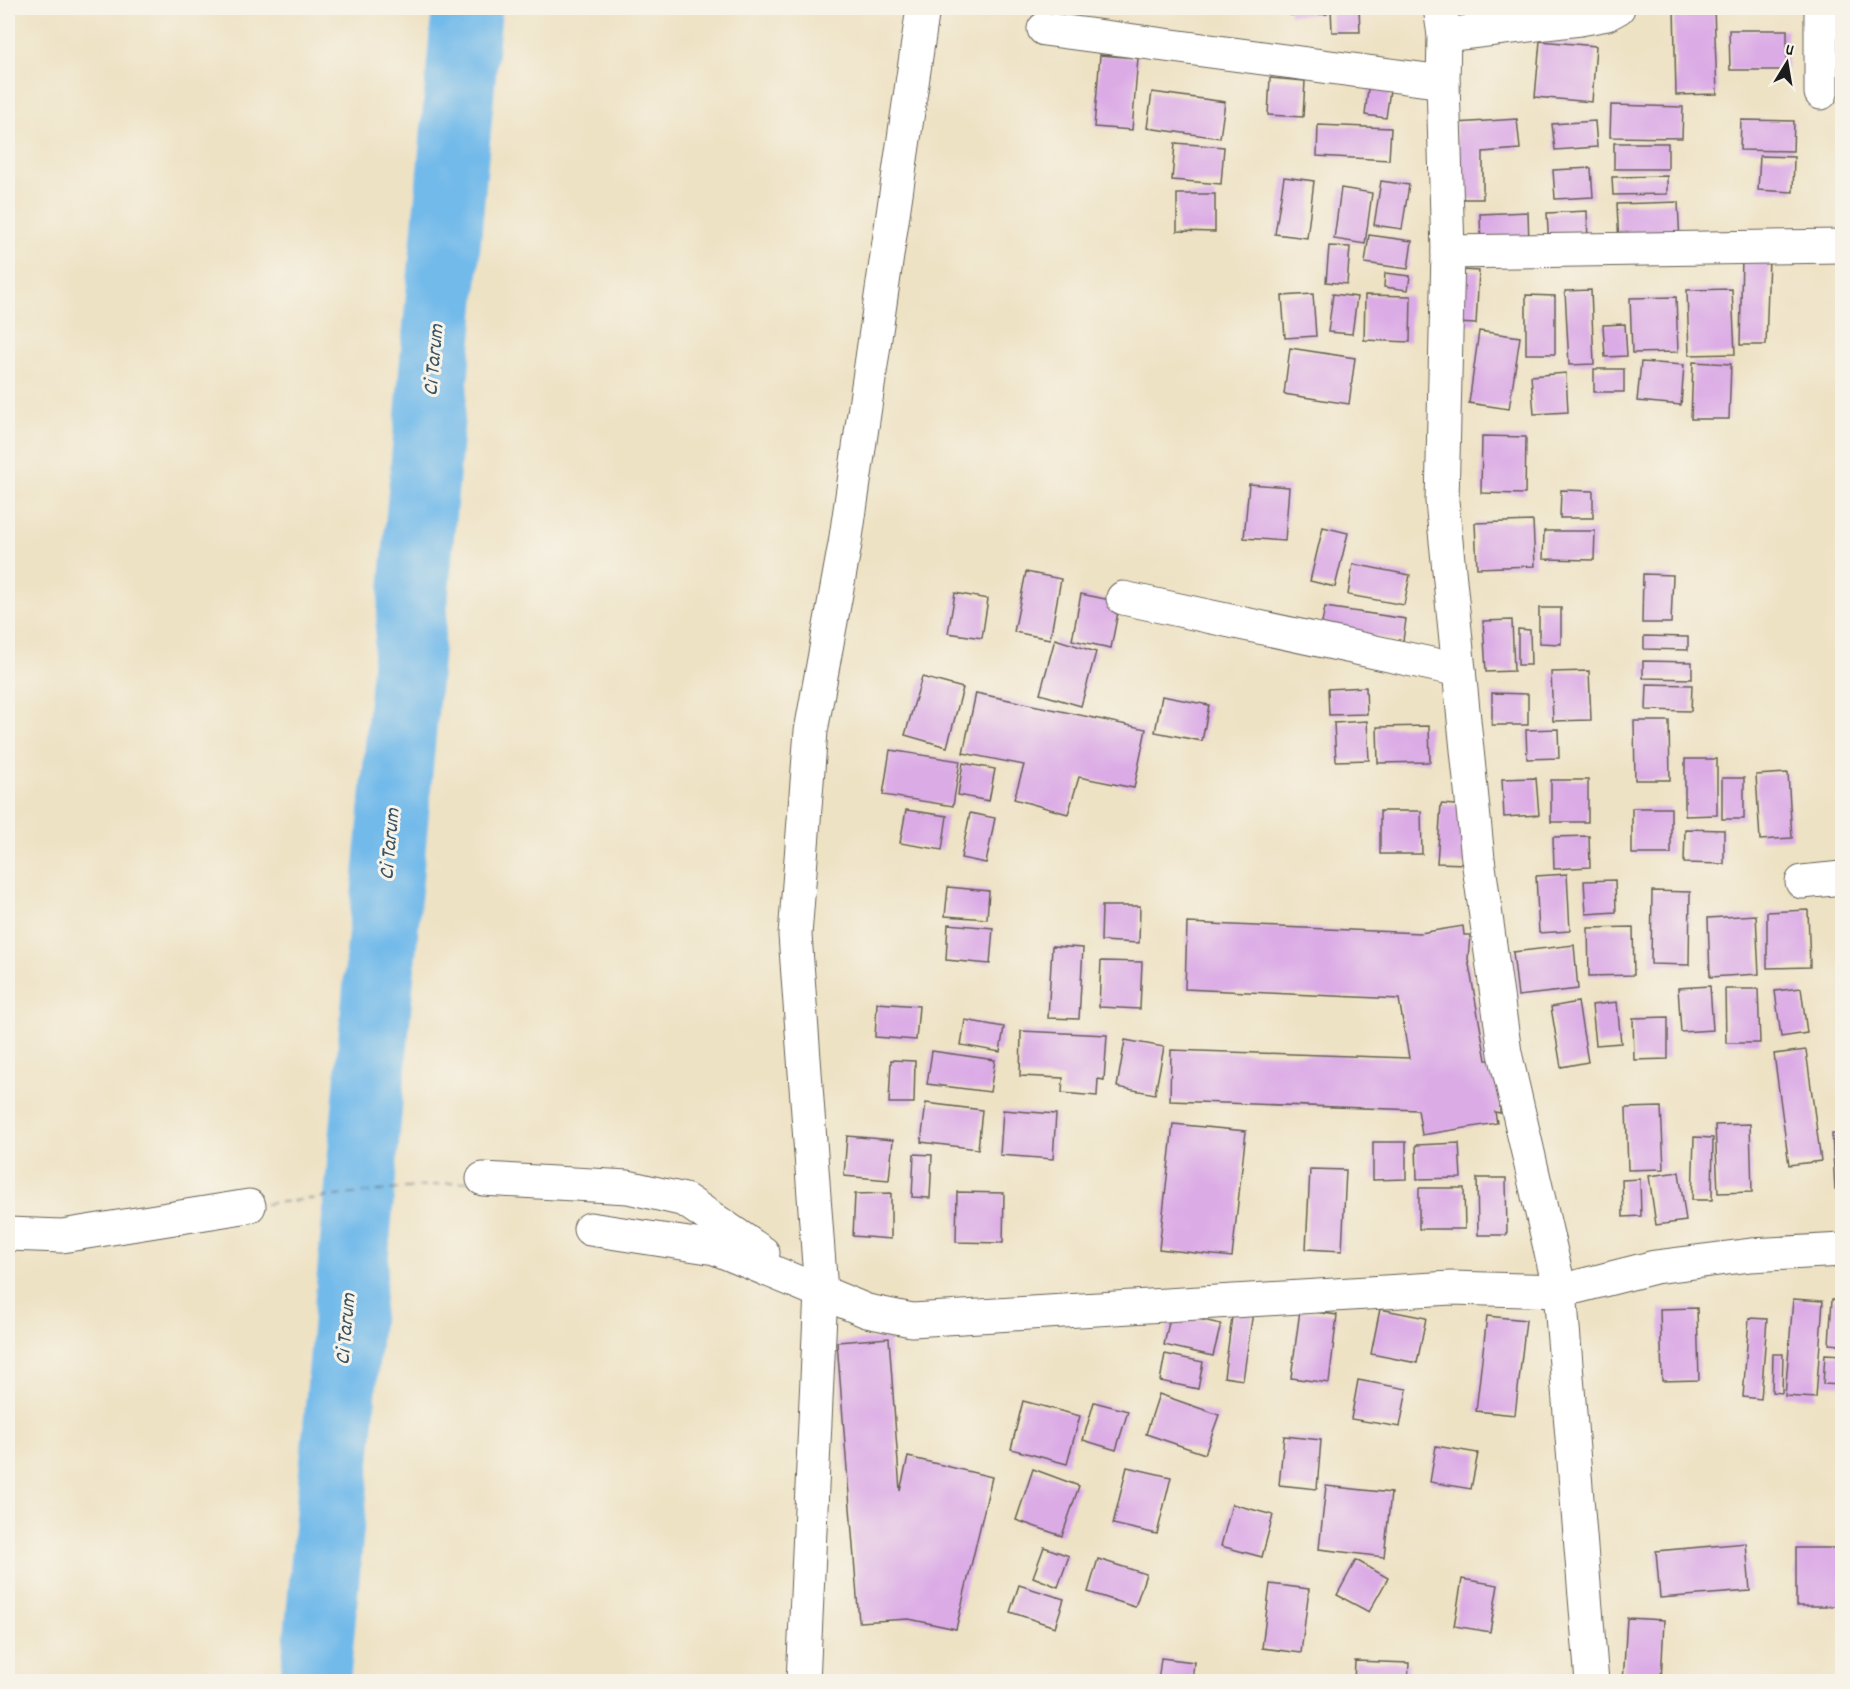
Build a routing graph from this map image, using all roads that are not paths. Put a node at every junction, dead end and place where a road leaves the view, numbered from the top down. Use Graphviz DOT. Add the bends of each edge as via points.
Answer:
graph roads {
  1 [pos="923,8"];
  2 [pos="1618,8"];
  3 [pos="1821,8"];
  4 [pos="1442,21"];
  5 [pos="1044,29"];
  6 [pos="1443,82"];
  7 [pos="1821,93"];
  8 [pos="1842,246"];
  9 [pos="1448,252"];
  10 [pos="1122,598"];
  11 [pos="1459,670"];
  12 [pos="1842,878"];
  13 [pos="1802,882"];
  14 [pos="483,1179"];
  15 [pos="249,1206"];
  16 [pos="590,1229"];
  17 [pos="8,1234"];
  18 [pos="1842,1250"];
  19 [pos="1560,1291"];
  20 [pos="821,1292"];
  21 [pos="803,1682"];
  22 [pos="1592,1682"];
  1 -- 20 [label="street" via="845,544 812,731 796,924"];
  2 -- 4 [label="street" via="1580,20"];
  3 -- 7 [label="street"];
  4 -- 6 [label="street"];
  5 -- 6 [label="street"];
  6 -- 9 [label="street"];
  8 -- 9 [label="street"];
  9 -- 11 [label="street" via="1443,501"];
  10 -- 11 [label="street"];
  11 -- 19 [label="street" via="1478,859 1505,1053"];
  12 -- 13 [label="street"];
  14 -- 20 [label="street" via="628,1188 685,1200"];
  15 -- 17 [label="street" via="62,1236"];
  16 -- 20 [label="street" via="715,1248"];
  18 -- 19 [label="street" via="1751,1255 1655,1267"];
  19 -- 20 [label="street" via="1440,1288 912,1320 867,1311"];
  19 -- 22 [label="street"];
  20 -- 21 [label="street"];
}
